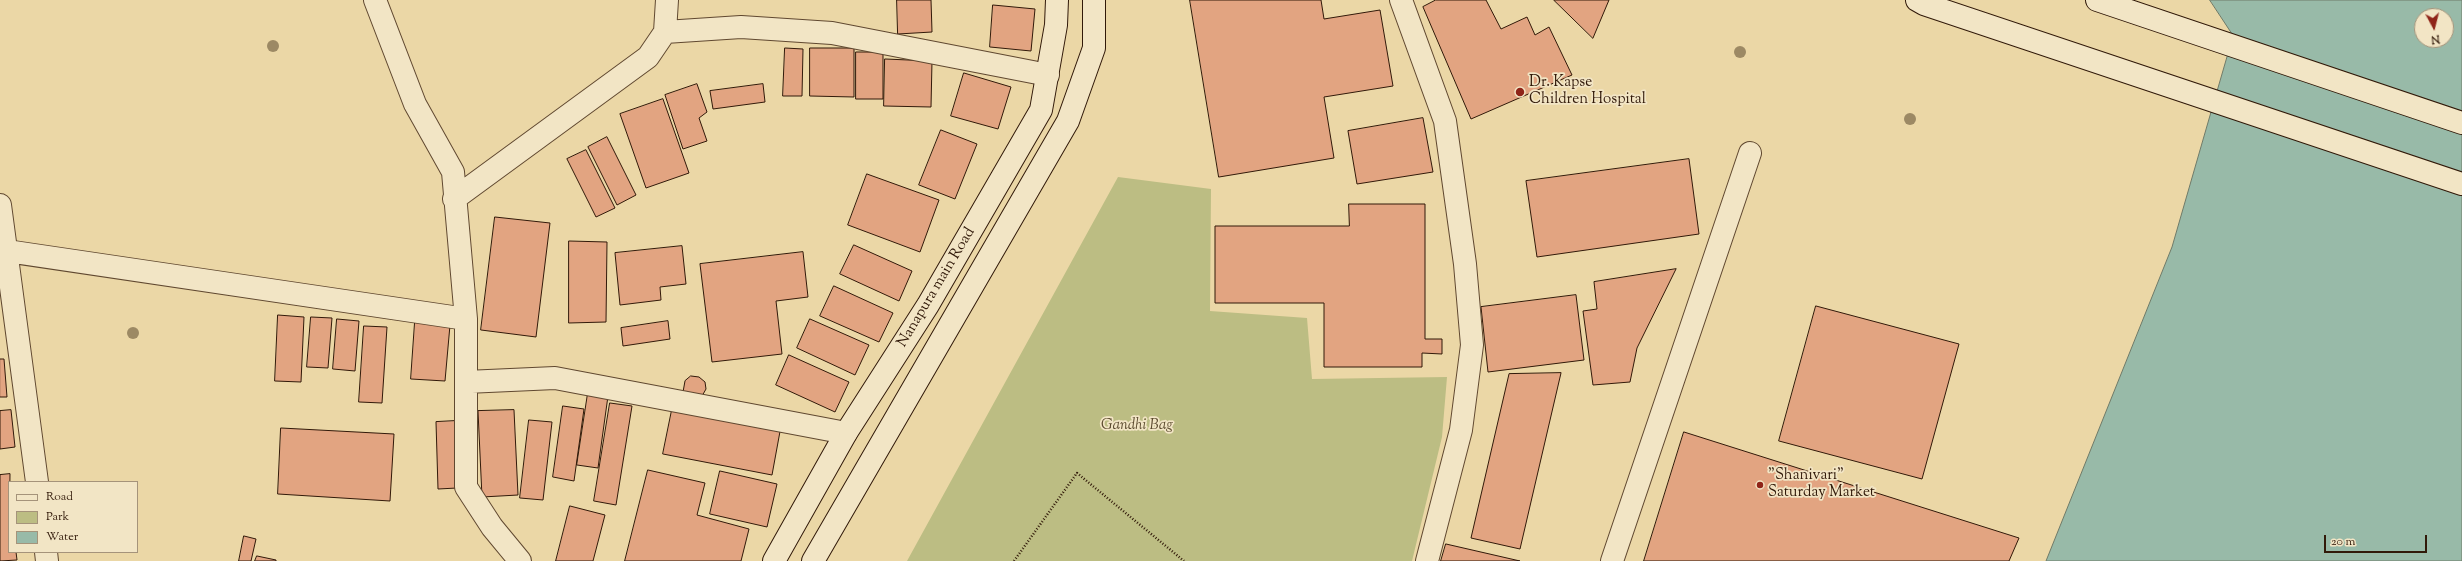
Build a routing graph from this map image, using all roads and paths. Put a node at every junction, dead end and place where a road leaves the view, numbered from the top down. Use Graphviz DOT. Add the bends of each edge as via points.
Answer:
graph roads {
  1 [pos="376,0"];
  2 [pos="667,0"];
  3 [pos="1057,0"];
  4 [pos="1094,0"];
  5 [pos="1401,0"];
  6 [pos="2097,0"];
  7 [pos="1921,2"];
  8 [pos="665,32"];
  9 [pos="1048,75"];
  10 [pos="2462,123"];
  11 [pos="1750,153"];
  12 [pos="2462,184"];
  13 [pos="454,199"];
  14 [pos="0,205"];
  15 [pos="3,251"];
  16 [pos="466,319"];
  17 [pos="466,382"];
  18 [pos="846,433"];
  19 [pos="37,481"];
  20 [pos="520,561"];
  21 [pos="774,561"];
  22 [pos="813,561"];
  23 [pos="1014,561"];
  24 [pos="1184,561"];
  25 [pos="1427,561"];
  26 [pos="1612,561"];
  1 -- 13 [label="street" via="415,104 453,172"];
  2 -- 8 [label="street"];
  3 -- 9 [label="street, Nanapura main Road"];
  4 -- 22 [label="street, Nanapura main Road" via="1094,48 1068,121"];
  5 -- 25 [label="street" via="1445,121 1465,264 1472,345 1461,430"];
  6 -- 10 [label="street"];
  7 -- 12 [label="street"];
  8 -- 9 [label="street" via="740,27 832,33"];
  8 -- 13 [label="street" via="648,58"];
  9 -- 18 [label="street, Nanapura main Road" via="1041,110 928,305"];
  11 -- 26 [label="street"];
  13 -- 16 [label="street"];
  14 -- 15 [label="street"];
  15 -- 16 [label="street"];
  15 -- 19 [label="street"];
  16 -- 17 [label="street"];
  17 -- 18 [label="street" via="555,378"];
  17 -- 20 [label="street" via="466,487 492,527"];
  18 -- 21 [label="street, Nanapura main Road"];
  23 -- 24 [label="path" via="1077,473"];
}
